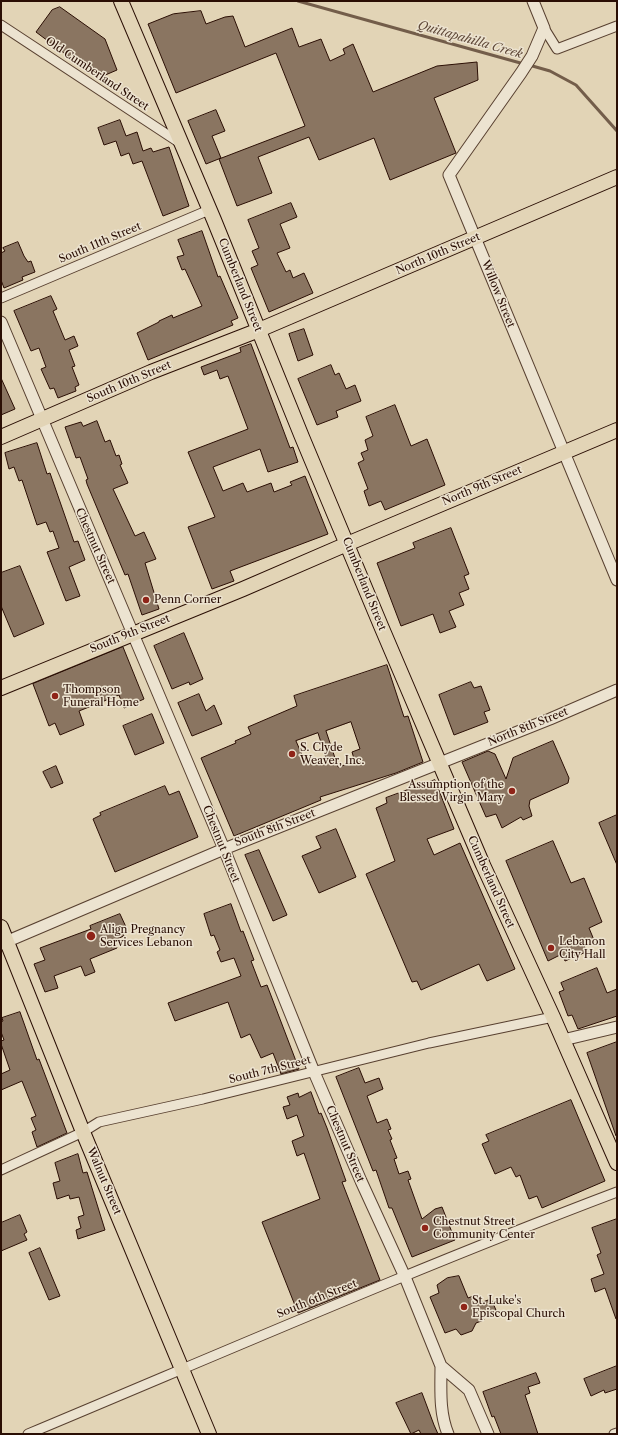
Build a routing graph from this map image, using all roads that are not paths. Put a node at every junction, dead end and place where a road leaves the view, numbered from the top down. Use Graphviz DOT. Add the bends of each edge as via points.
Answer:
graph roads {
  1 [pos="121,1"];
  2 [pos="533,1"];
  3 [pos="1,24"];
  4 [pos="617,26"];
  5 [pos="544,28"];
  6 [pos="180,143"];
  7 [pos="617,177"];
  8 [pos="209,210"];
  9 [pos="475,239"];
  10 [pos="1,298"];
  11 [pos="1,322"];
  12 [pos="259,330"];
  13 [pos="41,420"];
  14 [pos="617,430"];
  15 [pos="1,437"];
  16 [pos="564,452"];
  17 [pos="347,544"];
  18 [pos="617,580"];
  19 [pos="133,633"];
  20 [pos="1,688"];
  21 [pos="617,690"];
  22 [pos="439,763"];
  23 [pos="224,848"];
  24 [pos="1,927"];
  25 [pos="4,942"];
  26 [pos="553,1017"];
  27 [pos="617,1027"];
  28 [pos="563,1040"];
  29 [pos="314,1072"];
  30 [pos="83,1132"];
  31 [pos="617,1163"];
  32 [pos="1,1170"];
  33 [pos="617,1192"];
  34 [pos="405,1277"];
  35 [pos="441,1366"];
  36 [pos="180,1368"];
  37 [pos="28,1434"];
  38 [pos="209,1434"];
  39 [pos="448,1434"];
  40 [pos="488,1434"];
  1 -- 6 [label="main road, Cumberland Street"];
  2 -- 5 [label="street"];
  3 -- 6 [label="street, Old Cumberland Street"];
  4 -- 5 [label="street" via="557,49"];
  5 -- 9 [label="street, Willow Street" via="522,73 449,175"];
  6 -- 8 [label="main road, Cumberland Street"];
  7 -- 9 [label="main road, North 10th Street"];
  8 -- 10 [label="street, South 11th Street"];
  8 -- 12 [label="main road, Cumberland Street"];
  9 -- 12 [label="main road, North 10th Street"];
  9 -- 16 [label="street, Willow Street"];
  11 -- 13 [label="street, Chestnut Street"];
  12 -- 13 [label="main road, South 10th Street" via="151,372"];
  12 -- 17 [label="main road, Cumberland Street"];
  13 -- 15 [label="main road, South 10th Street"];
  13 -- 19 [label="street, Chestnut Street"];
  14 -- 16 [label="main road, North 9th Street"];
  16 -- 17 [label="main road, North 9th Street"];
  16 -- 18 [label="street, Willow Street"];
  17 -- 19 [label="main road, South 9th Street"];
  17 -- 22 [label="main road, Cumberland Street"];
  19 -- 20 [label="main road, South 9th Street"];
  19 -- 23 [label="street, Chestnut Street"];
  21 -- 22 [label="street, North 8th Street"];
  22 -- 23 [label="street, South 8th Street"];
  22 -- 26 [label="main road, Cumberland Street"];
  23 -- 25 [label="street, South 8th Street"];
  23 -- 29 [label="street, Chestnut Street"];
  24 -- 25 [label="main road, Walnut Street"];
  25 -- 30 [label="main road, Walnut Street"];
  26 -- 28 [label="main road, Cumberland Street"];
  26 -- 29 [label="street, South 7th Street" via="429,1043"];
  27 -- 28 [label="street"];
  28 -- 31 [label="main road, Cumberland Street"];
  29 -- 30 [label="street, South 7th Street" via="99,1122"];
  29 -- 34 [label="street, Chestnut Street"];
  30 -- 32 [label="street, South 7th Street"];
  30 -- 36 [label="main road, Walnut Street"];
  33 -- 34 [label="street, South 6th Street" via="508,1233"];
  34 -- 35 [label="street, Chestnut Street"];
  34 -- 36 [label="street, South 6th Street"];
  35 -- 39 [label="street, Chestnut Street" via="441,1404"];
  35 -- 40 [label="street, Chestnut Street" via="469,1390"];
  36 -- 37 [label="street, South 6th Street"];
  36 -- 38 [label="main road, Walnut Street"];
}
